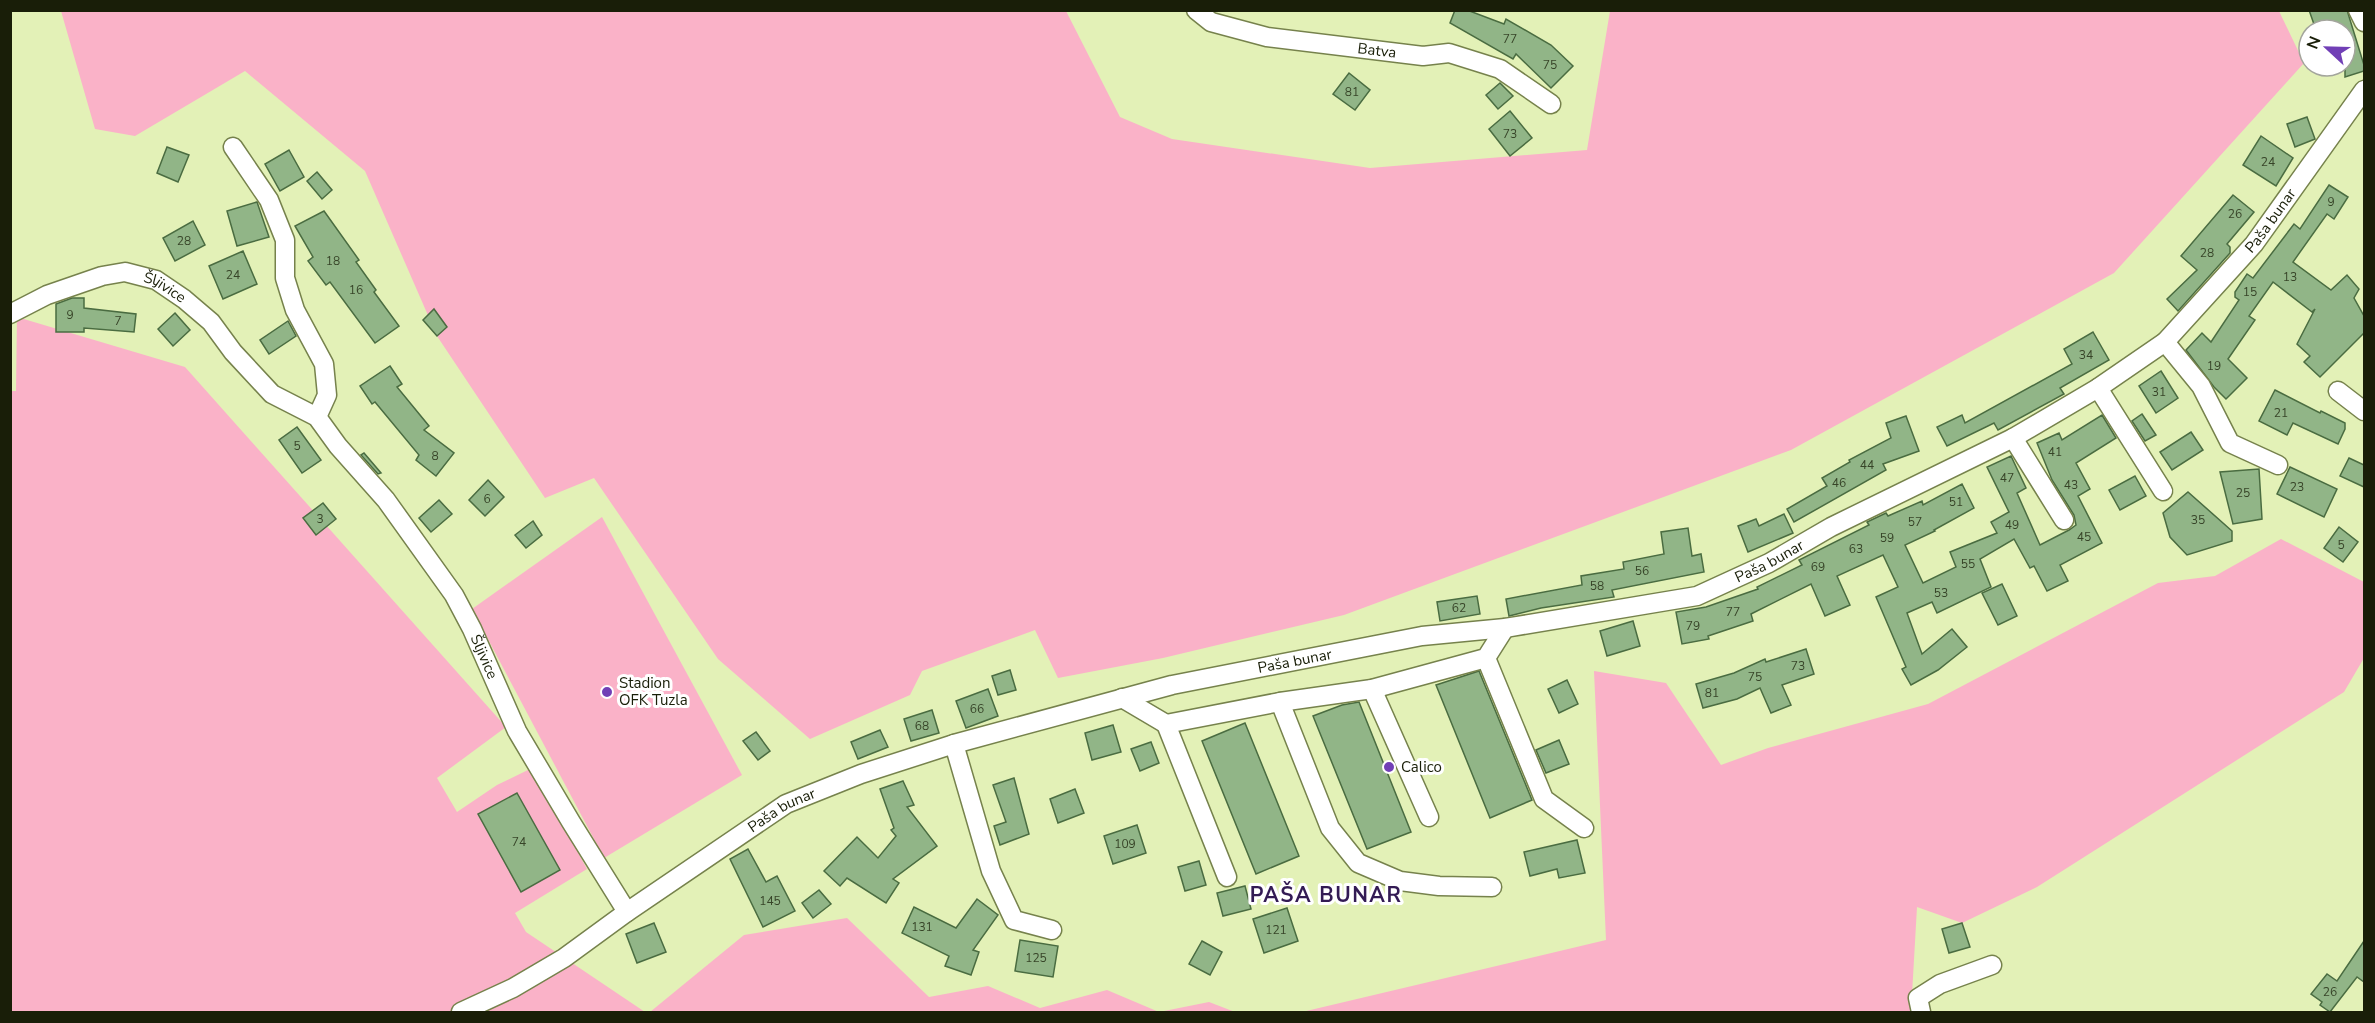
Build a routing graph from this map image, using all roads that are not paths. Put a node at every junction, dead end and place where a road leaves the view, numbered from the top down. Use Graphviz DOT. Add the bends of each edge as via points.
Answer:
graph roads {
  1 [pos="1196,10"];
  2 [pos="2358,10"];
  3 [pos="2364,22"];
  4 [pos="2364,90"];
  5 [pos="1551,104"];
  6 [pos="233,147"];
  7 [pos="10,314"];
  8 [pos="2165,342"];
  9 [pos="2098,388"];
  10 [pos="2338,391"];
  11 [pos="2364,411"];
  12 [pos="317,417"];
  13 [pos="2013,438"];
  14 [pos="2278,465"];
  15 [pos="2163,491"];
  16 [pos="2064,520"];
  17 [pos="1505,628"];
  18 [pos="1486,657"];
  19 [pos="1372,689"];
  20 [pos="1122,698"];
  21 [pos="1280,702"];
  22 [pos="1166,724"];
  23 [pos="954,744"];
  24 [pos="1429,817"];
  25 [pos="1584,828"];
  26 [pos="1227,877"];
  27 [pos="1492,887"];
  28 [pos="627,912"];
  29 [pos="1052,930"];
  30 [pos="1992,965"];
  31 [pos="461,1012"];
  32 [pos="1921,1012"];
  1 -- 5 [label="street, Batva" via="1211,22 1267,37 1423,56 1449,53 1500,69"];
  2 -- 3 [label="street"];
  4 -- 8 [label="street, Paša bunar" via="2254,244"];
  6 -- 12 [label="street" via="269,200 285,240 285,278 295,310 324,364 327,395"];
  7 -- 12 [label="street, Šljivice" via="47,295 102,276 125,272 156,280 211,322 272,394"];
  8 -- 9 [label="street, Paša bunar"];
  8 -- 14 [label="street" via="2201,386 2230,443"];
  9 -- 13 [label="street, Paša bunar"];
  9 -- 15 [label="street"];
  10 -- 11 [label="street"];
  12 -- 28 [label="street, Šljivice" via="386,500 454,595 517,731"];
  13 -- 16 [label="street"];
  13 -- 17 [label="street, Paša bunar" via="1697,596"];
  17 -- 18 [label="street"];
  17 -- 20 [label="street, Paša bunar" via="1422,636"];
  18 -- 19 [label="street"];
  18 -- 25 [label="street" via="1544,799"];
  19 -- 21 [label="street"];
  19 -- 24 [label="street"];
  20 -- 22 [label="street"];
  20 -- 23 [label="street, Paša bunar"];
  21 -- 22 [label="street"];
  21 -- 27 [label="street" via="1330,828 1358,863 1400,881"];
  22 -- 26 [label="street"];
  23 -- 28 [label="street, Paša bunar" via="861,774 786,804"];
  23 -- 29 [label="street" via="990,871 1014,920"];
  28 -- 31 [label="street, Paša bunar" via="564,958"];
  30 -- 32 [label="street" via="1940,984 1918,998"];
}
